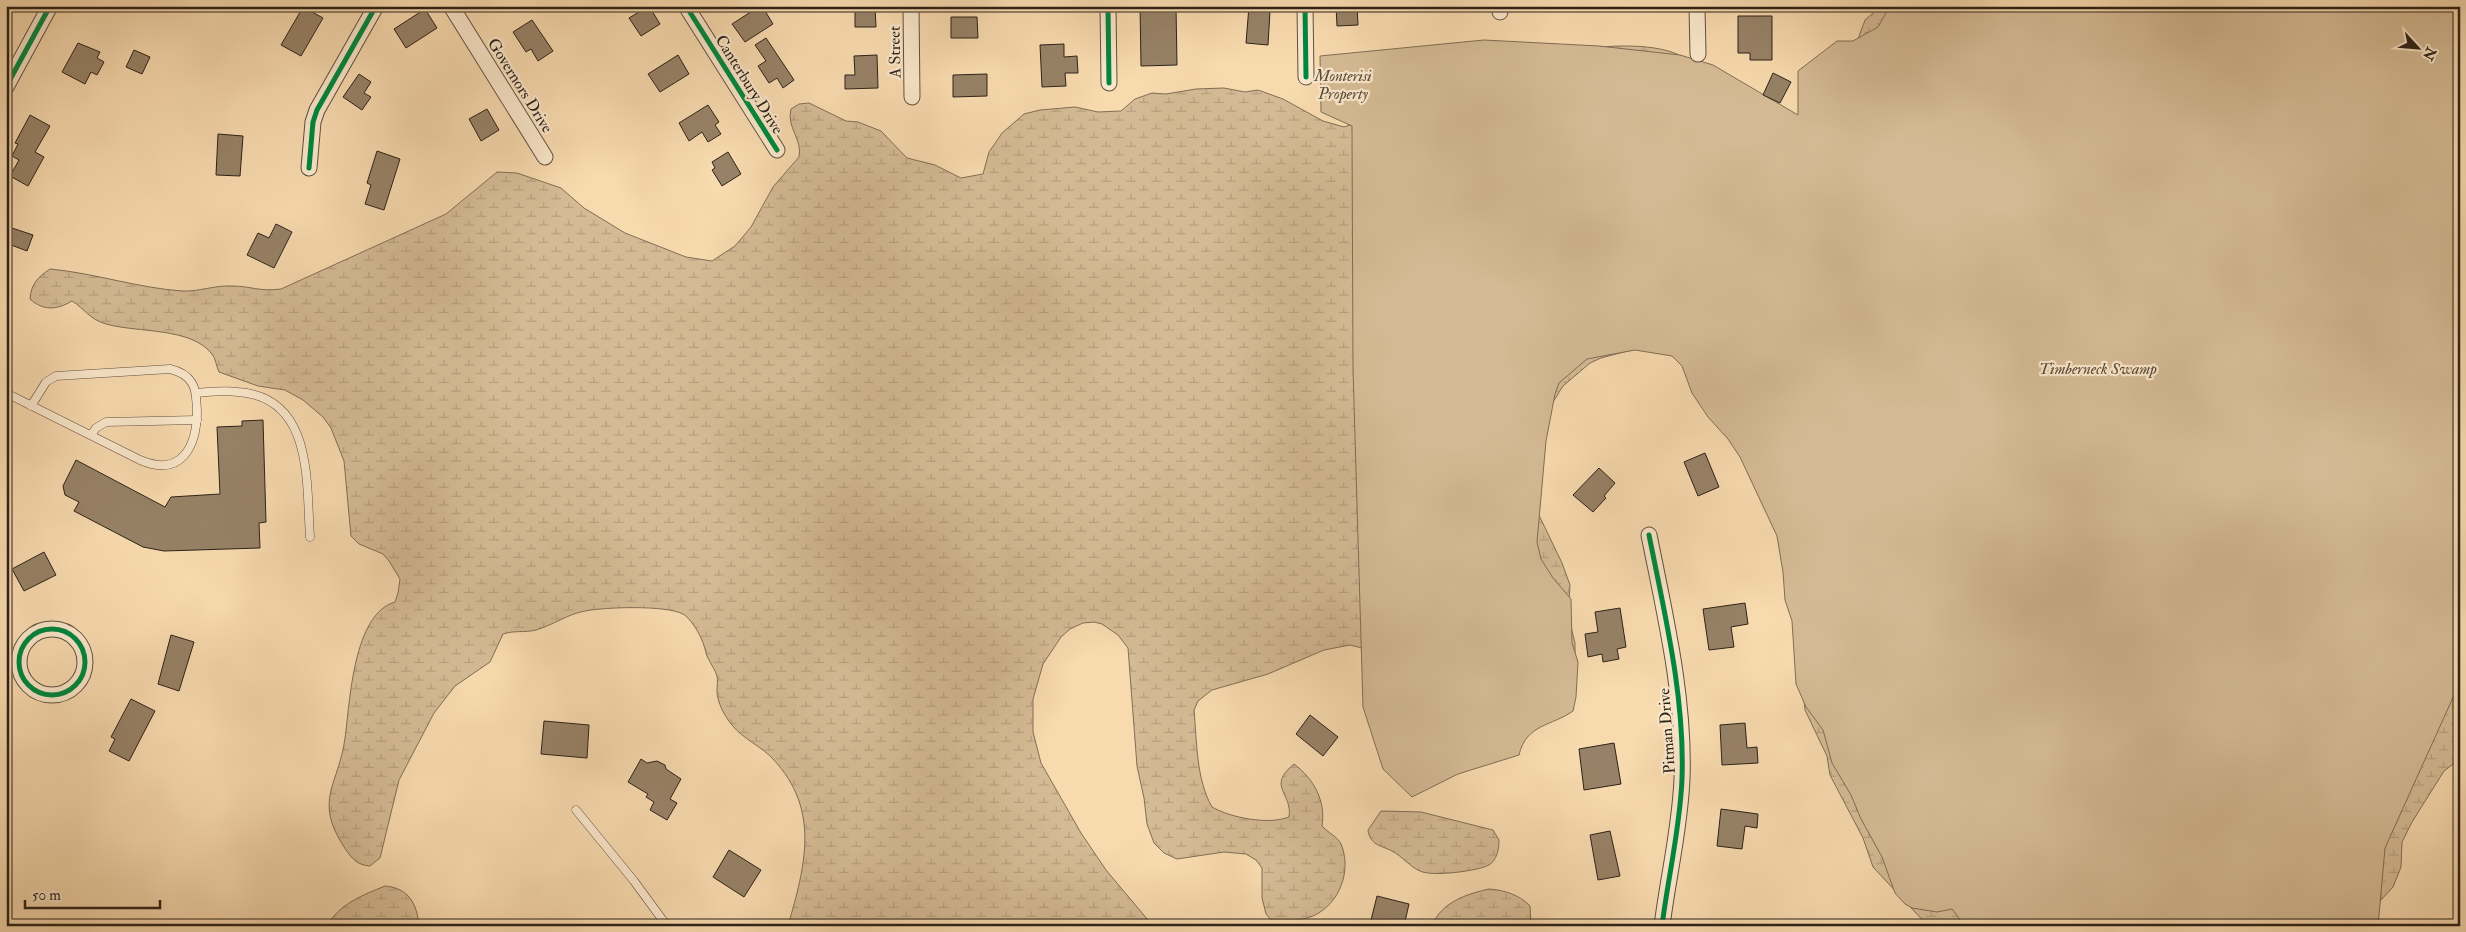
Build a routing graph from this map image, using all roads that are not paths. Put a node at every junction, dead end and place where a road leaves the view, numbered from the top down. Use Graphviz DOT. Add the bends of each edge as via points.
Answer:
graph roads {
  1 [pos="50,6"];
  2 [pos="376,6"];
  3 [pos="450,6"];
  4 [pos="686,6"];
  5 [pos="911,6"];
  6 [pos="1108,6"];
  7 [pos="1305,6"];
  8 [pos="1697,6"];
  9 [pos="1698,54"];
  10 [pos="1306,77"];
  11 [pos="1109,83"];
  12 [pos="6,87"];
  13 [pos="912,97"];
  14 [pos="777,150"];
  15 [pos="545,157"];
  16 [pos="309,168"];
  17 [pos="6,393"];
  18 [pos="196,393"];
  19 [pos="31,406"];
  20 [pos="197,420"];
  21 [pos="91,436"];
  22 [pos="1649,535"];
  23 [pos="310,537"];
  24 [pos="13,656"];
  25 [pos="576,810"];
  26 [pos="666,926"];
  27 [pos="1662,926"];
  1 -- 12 [label="street"];
  2 -- 16 [label="street" via="315,114"];
  3 -- 15 [label="street, Governors Drive"];
  4 -- 14 [label="street, Canterbury Drive"];
  5 -- 13 [label="street, A Street"];
  6 -- 11 [label="street"];
  7 -- 10 [label="street"];
  8 -- 9 [label="street"];
  17 -- 19 [label="lane"];
  18 -- 19 [label="lane" via="187,377 170,369 59,376 46,382"];
  18 -- 20 [label="lane"];
  18 -- 23 [label="lane" via="228,391 250,394 271,402 288,417 303,447"];
  19 -- 21 [label="lane"];
  20 -- 21 [label="lane" via="106,422 98,426"];
  20 -- 21 [label="lane" via="192,447 184,457 172,463 147,463"];
  22 -- 27 [label="street, Pitman Drive" via="1676,686 1682,762 1679,815"];
  24 -- 24 [label="street" via="26,682 35,690 48,694 60,694 72,688 85,667 84,654 78,642 57,629 44,630 33,636"];
  25 -- 26 [label="lane"];
}
